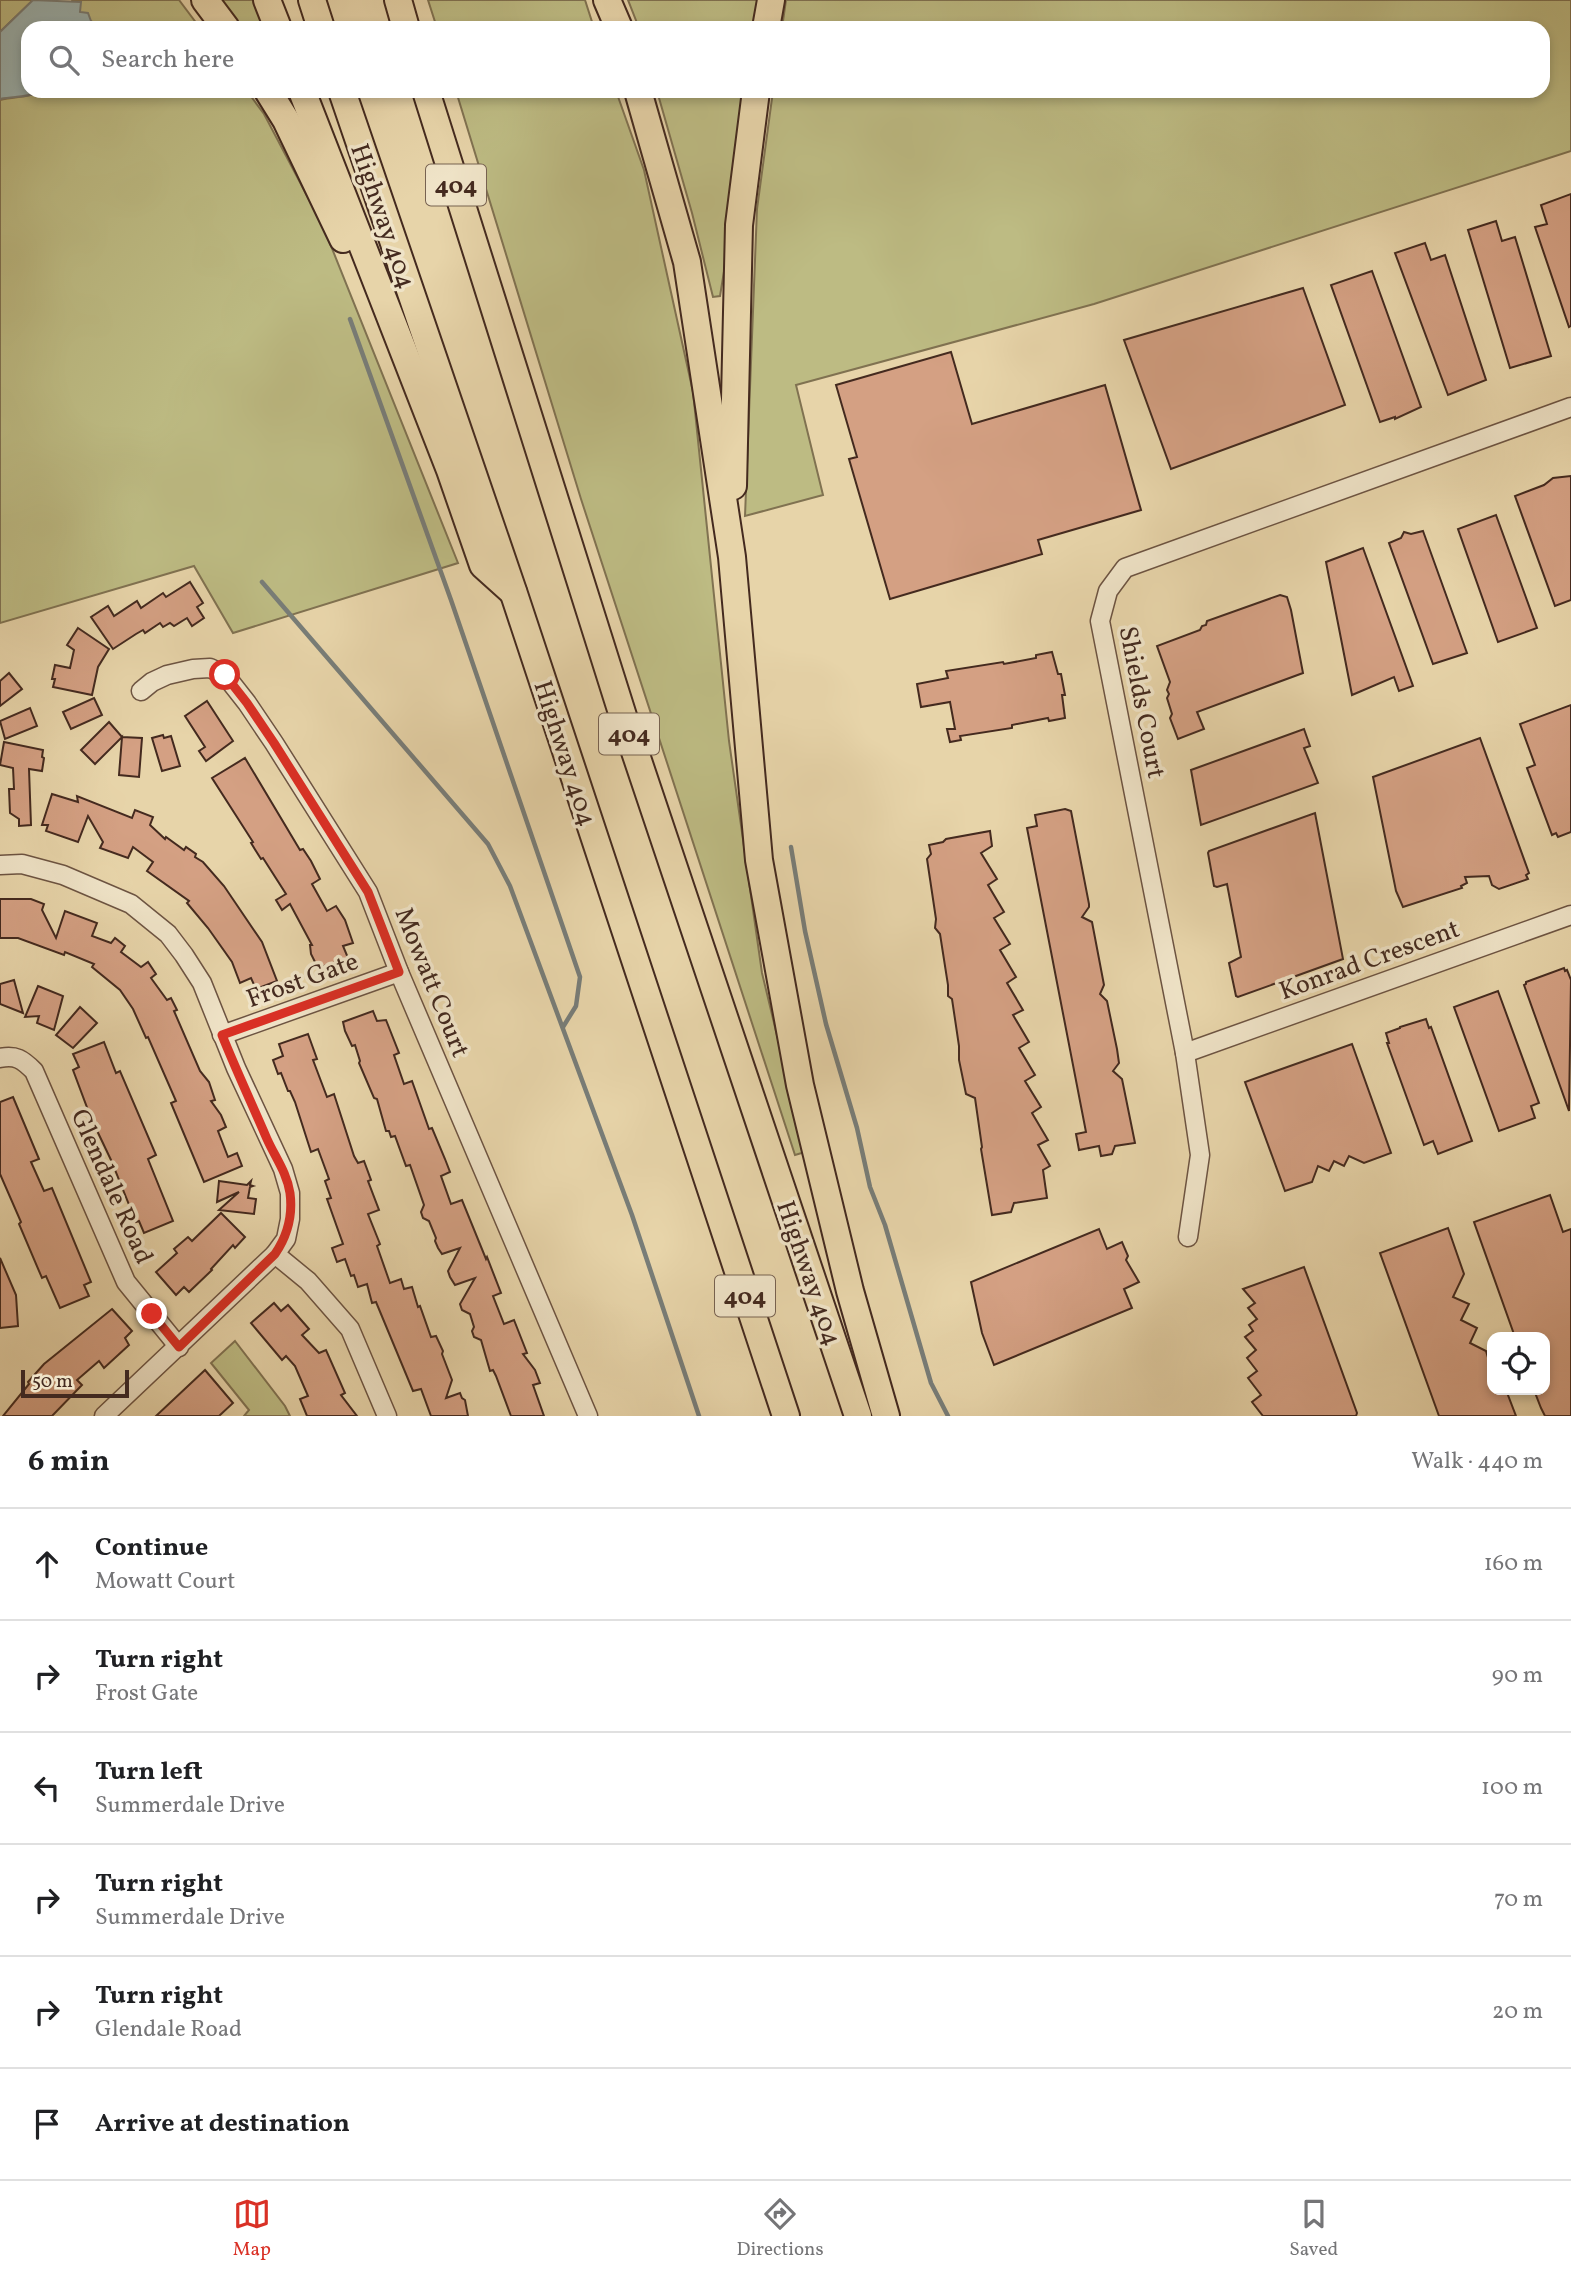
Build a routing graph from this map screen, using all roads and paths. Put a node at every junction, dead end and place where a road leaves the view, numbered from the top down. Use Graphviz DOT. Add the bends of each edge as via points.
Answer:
graph roads {
  1 [pos="205,0"];
  2 [pos="267,0"];
  3 [pos="312,0"];
  4 [pos="398,0"];
  5 [pos="607,0"];
  6 [pos="771,0"];
  7 [pos="221,21"];
  8 [pos="275,21"];
  9 [pos="319,21"];
  10 [pos="404,21"];
  11 [pos="617,21"];
  12 [pos="767,21"];
  13 [pos="272,98"];
  14 [pos="305,98"];
  15 [pos="344,98"];
  16 [pos="428,98"];
  17 [pos="640,98"];
  18 [pos="755,98"];
  19 [pos="400,342"];
  20 [pos="1571,407"];
  21 [pos="732,557"];
  22 [pos="514,594"];
  23 [pos="141,691"];
  24 [pos="0,865"];
  25 [pos="1571,915"];
  26 [pos="399,972"];
  27 [pos="222,1035"];
  28 [pos="1185,1053"];
  29 [pos="0,1058"];
  30 [pos="1188,1237"];
  31 [pos="275,1254"];
  32 [pos="179,1347"];
  33 [pos="104,1416"];
  34 [pos="387,1416"];
  35 [pos="588,1416"];
  36 [pos="786,1416"];
  37 [pos="859,1416"];
  38 [pos="886,1416"];
  1 -- 7 [label="highway"];
  2 -- 8 [label="highway"];
  3 -- 9 [label="highway"];
  4 -- 10 [label="highway"];
  5 -- 11 [label="highway"];
  6 -- 12 [label="highway"];
  13 -- 19 [label="highway" via="377,312"];
  14 -- 19 [label="highway"];
  15 -- 22 [label="highway, Highway 404 / 404"];
  16 -- 37 [label="highway, Highway 404 / 404" via="619,703"];
  17 -- 21 [label="highway" via="687,262"];
  18 -- 21 [label="highway" via="739,225"];
  19 -- 22 [label="highway" via="483,565"];
  20 -- 28 [label="street, Shields Court" via="1125,568 1108,591 1100,621"];
  21 -- 38 [label="highway" via="759,860 800,1085"];
  22 -- 36 [label="highway, Highway 404 / 404"];
  23 -- 26 [label="street, Mowatt Court" via="152,682 193,669 210,668 225,675 368,892"];
  24 -- 27 [label="street" via="22,864 63,875 131,904 149,917 168,934 202,984"];
  25 -- 28 [label="street, Konrad Crescent"];
  26 -- 27 [label="street, Frost Gate"];
  26 -- 35 [label="street, Mowatt Court"];
  27 -- 31 [label="street" via="290,1193 286,1238"];
  28 -- 30 [label="street, Shields Court" via="1200,1155"];
  29 -- 32 [label="street, Glendale Road" via="14,1056 34,1071 126,1282"];
  31 -- 32 [label="street"];
  31 -- 34 [label="street" via="308,1282 350,1329"];
  32 -- 33 [label="street"];
}
